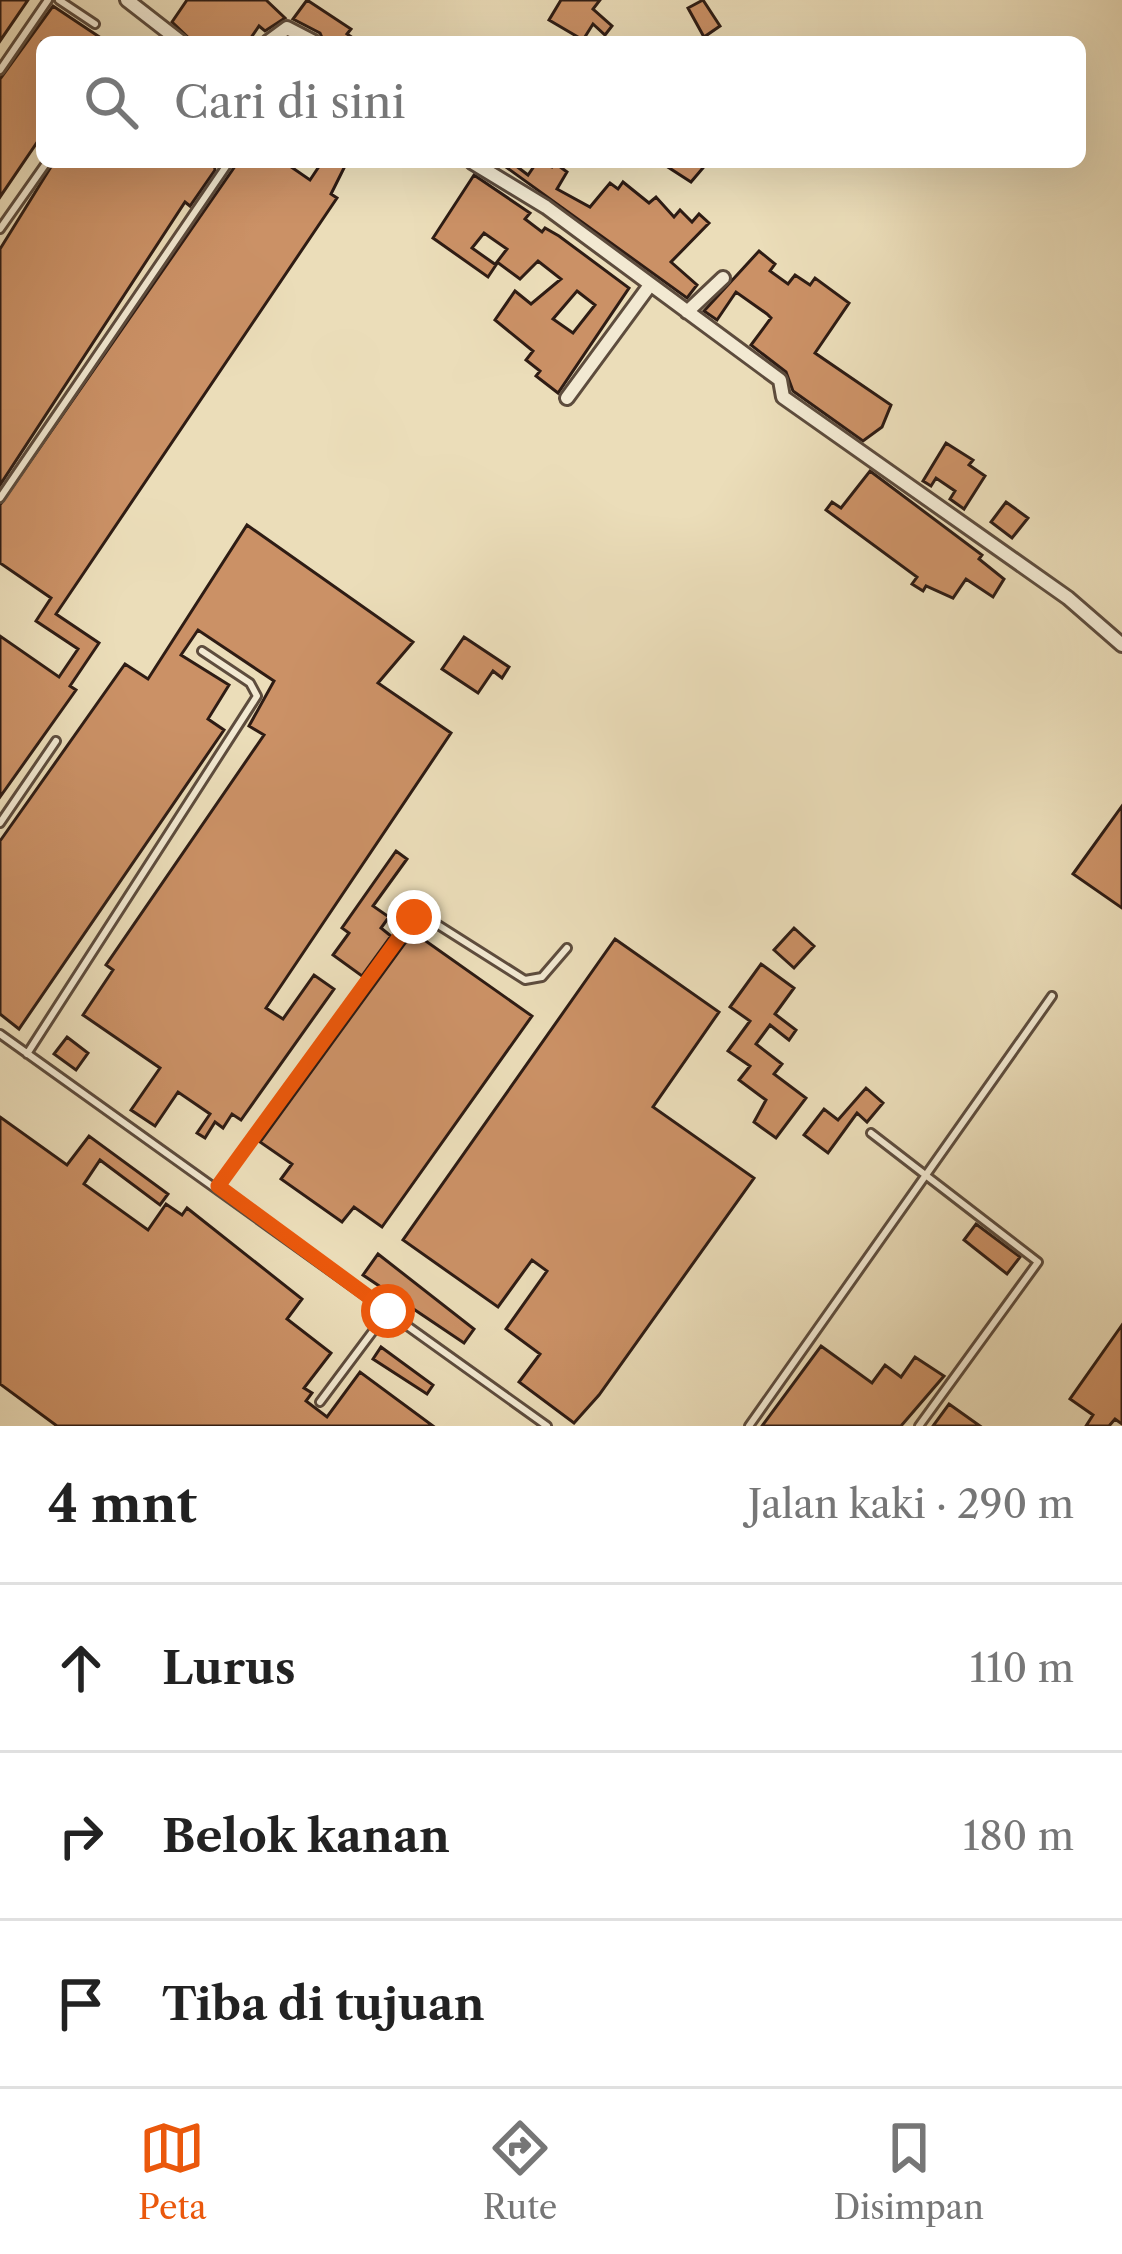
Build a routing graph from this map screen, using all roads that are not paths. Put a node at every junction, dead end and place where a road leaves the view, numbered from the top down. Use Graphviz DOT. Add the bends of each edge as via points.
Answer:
graph roads {
  1 [pos="48,0"];
  2 [pos="59,0"];
  3 [pos="128,0"];
  4 [pos="94,24"];
  5 [pos="173,36"];
  6 [pos="276,36"];
  7 [pos="302,36"];
  8 [pos="0,70"];
  9 [pos="43,168"];
  10 [pos="225,168"];
  11 [pos="482,168"];
  12 [pos="0,229"];
  13 [pos="723,278"];
  14 [pos="650,285"];
  15 [pos="687,312"];
  16 [pos="567,398"];
  17 [pos="0,498"];
  18 [pos="1122,645"];
  19 [pos="202,651"];
  20 [pos="56,741"];
  21 [pos="0,823"];
  22 [pos="567,948"];
  23 [pos="1052,997"];
  24 [pos="0,1034"];
  25 [pos="27,1054"];
  26 [pos="871,1133"];
  27 [pos="927,1174"];
  28 [pos="218,1186"];
  29 [pos="388,1311"];
  30 [pos="320,1402"];
  31 [pos="547,1426"];
  32 [pos="749,1426"];
  33 [pos="919,1426"];
  1 -- 8 [label="lane"];
  2 -- 4 [label="lane"];
  3 -- 5 [label="street"];
  6 -- 7 [label="street" via="287,28"];
  9 -- 12 [label="lane"];
  10 -- 17 [label="lane"];
  11 -- 14 [label="street"];
  13 -- 15 [label="street"];
  14 -- 15 [label="street"];
  14 -- 16 [label="street"];
  15 -- 18 [label="street" via="780,380 782,397 1051,585"];
  19 -- 25 [label="lane" via="257,696"];
  20 -- 21 [label="lane"];
  22 -- 28 [label="lane" via="542,977 525,980 414,917"];
  23 -- 27 [label="lane"];
  24 -- 25 [label="lane"];
  25 -- 28 [label="lane"];
  26 -- 27 [label="lane"];
  27 -- 32 [label="lane"];
  27 -- 33 [label="lane" via="1038,1262"];
  28 -- 29 [label="lane"];
  29 -- 30 [label="lane"];
  29 -- 31 [label="lane"];
}
